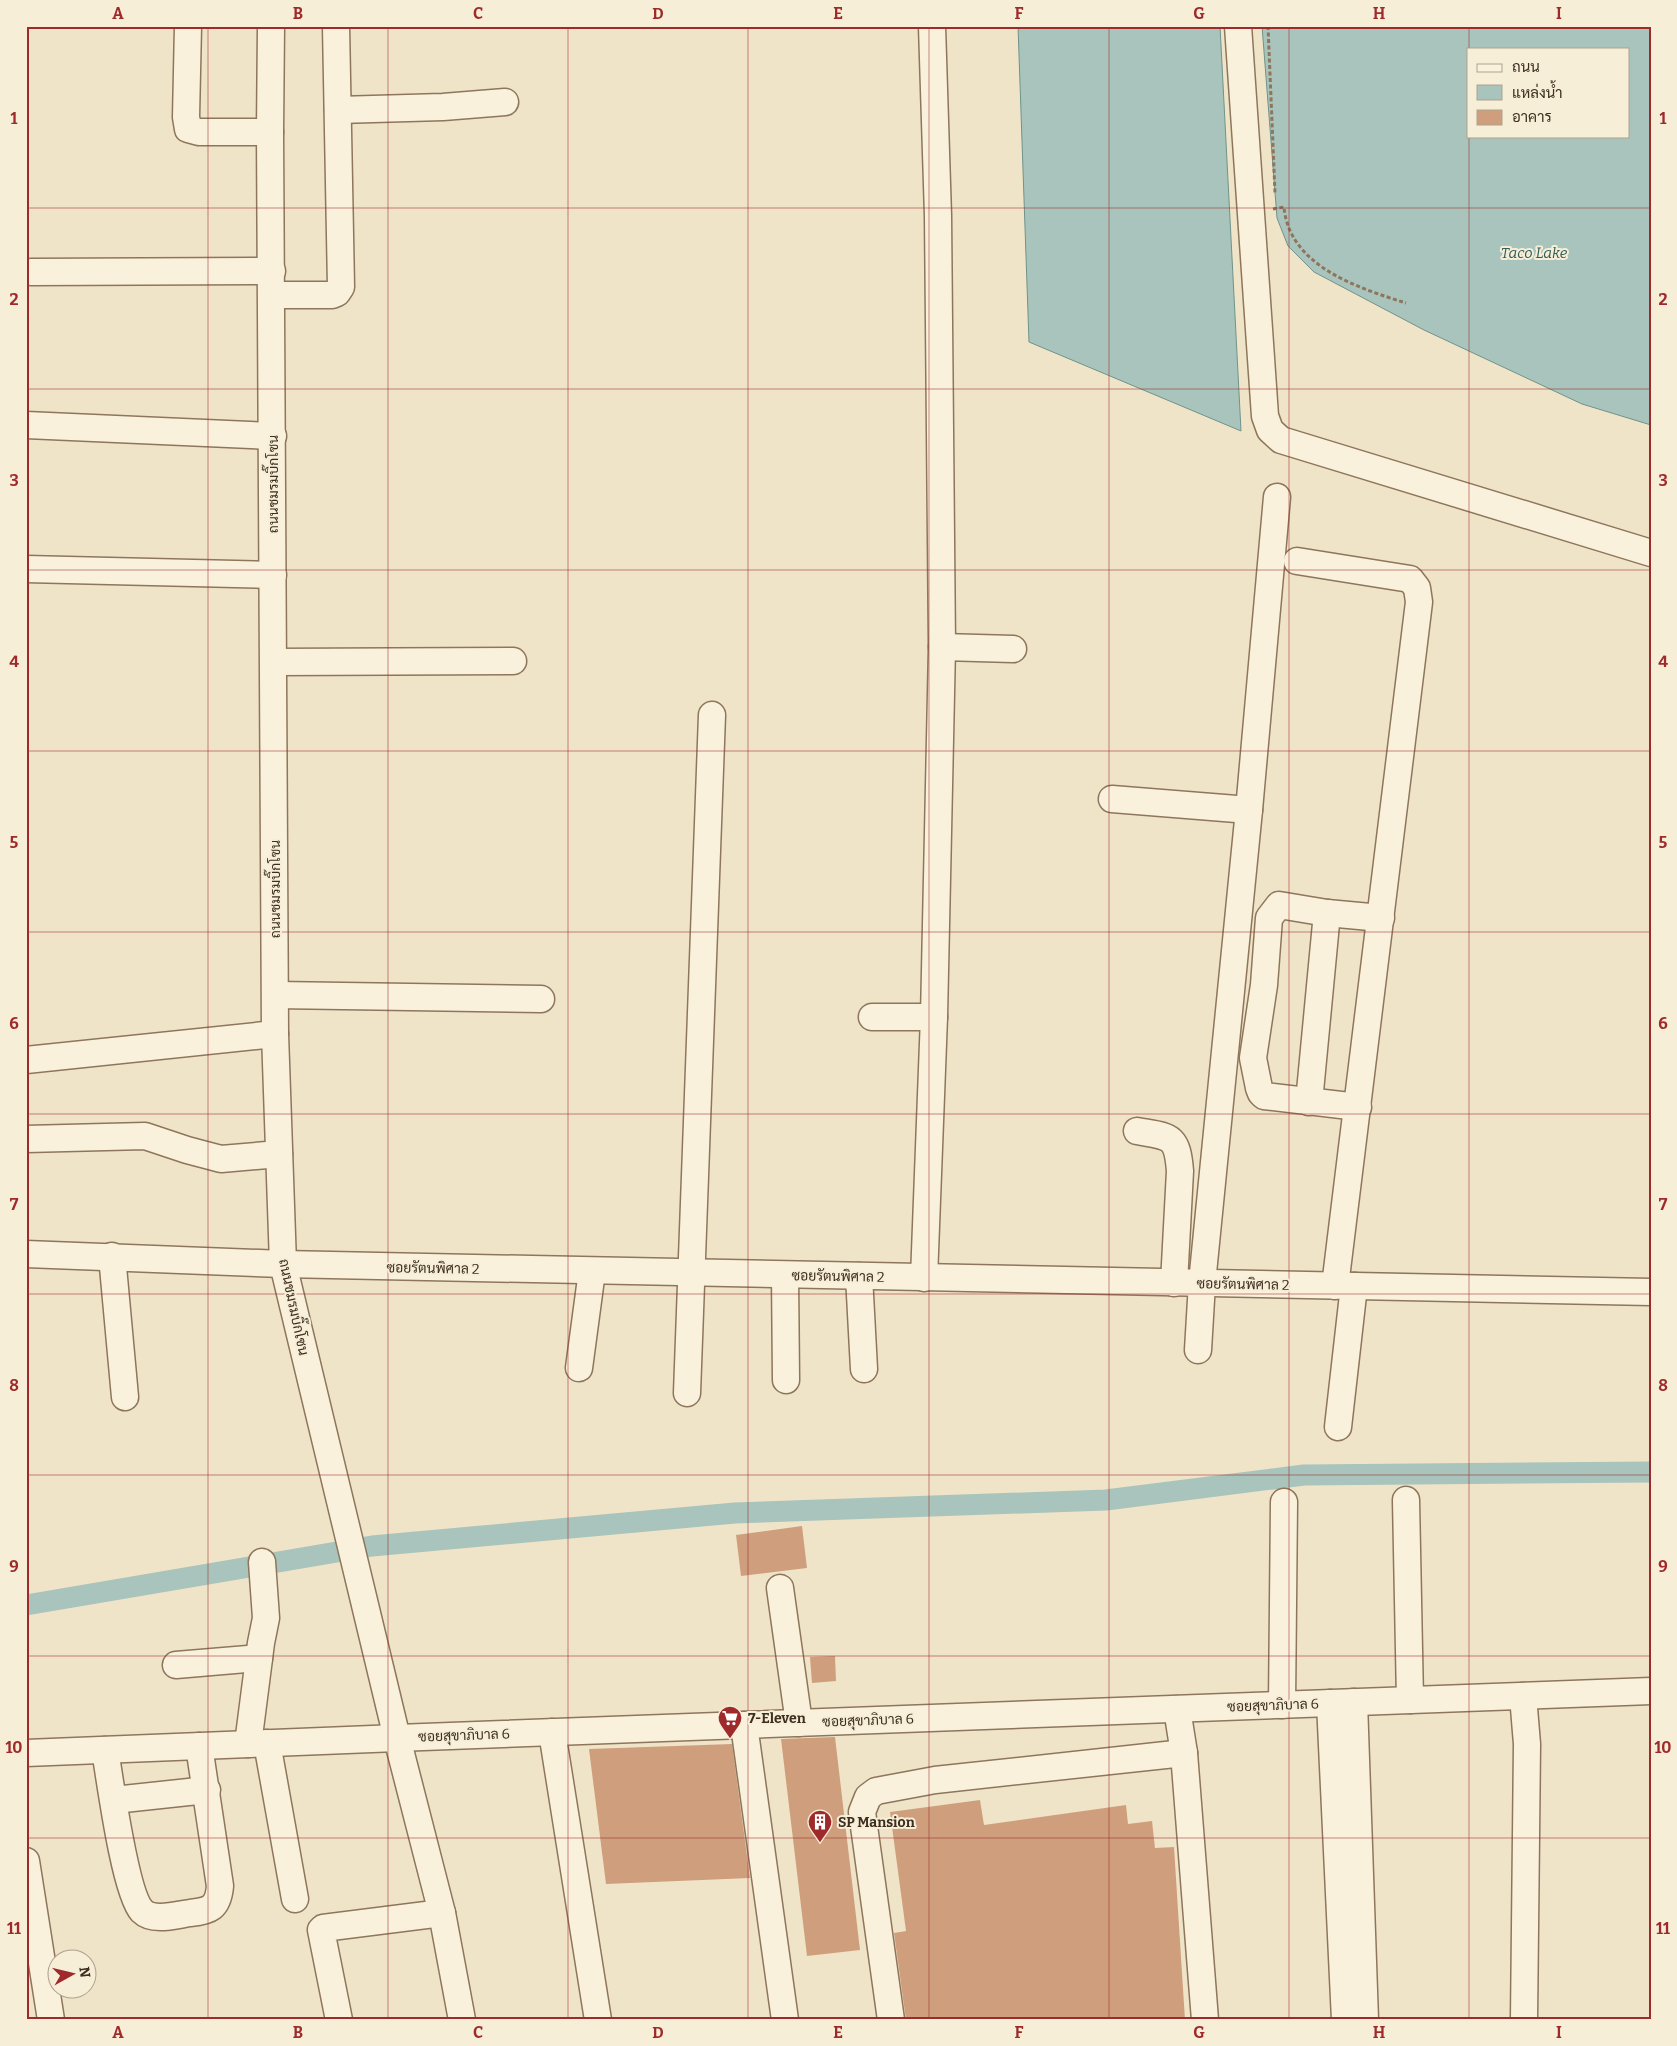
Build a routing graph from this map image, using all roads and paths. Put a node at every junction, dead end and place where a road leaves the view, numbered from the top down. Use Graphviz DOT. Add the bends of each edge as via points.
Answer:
graph roads {
  1 [pos="188,26"];
  2 [pos="272,26"];
  3 [pos="336,26"];
  4 [pos="932,26"];
  5 [pos="1238,26"];
  6 [pos="1268,26"];
  7 [pos="505,102"];
  8 [pos="338,110"];
  9 [pos="270,132"];
  10 [pos="31,272"];
  11 [pos="272,283"];
  12 [pos="1406,303"];
  13 [pos="26,425"];
  14 [pos="273,436"];
  15 [pos="1277,497"];
  16 [pos="1651,553"];
  17 [pos="1297,561"];
  18 [pos="26,569"];
  19 [pos="273,575"];
  20 [pos="942,647"];
  21 [pos="1013,649"];
  22 [pos="512,661"];
  23 [pos="274,662"];
  24 [pos="712,715"];
  25 [pos="1112,799"];
  26 [pos="1249,810"];
  27 [pos="1327,913"];
  28 [pos="1381,918"];
  29 [pos="276,995"];
  30 [pos="540,999"];
  31 [pos="872,1017"];
  32 [pos="934,1017"];
  33 [pos="276,1034"];
  34 [pos="26,1060"];
  35 [pos="1309,1102"];
  36 [pos="1358,1106"];
  37 [pos="1137,1131"];
  38 [pos="26,1139"];
  39 [pos="279,1154"];
  40 [pos="26,1254"];
  41 [pos="112,1256"];
  42 [pos="283,1264"];
  43 [pos="592,1271"];
  44 [pos="691,1273"];
  45 [pos="785,1275"];
  46 [pos="858,1276"];
  47 [pos="924,1278"];
  48 [pos="1174,1283"];
  49 [pos="1202,1283"];
  50 [pos="1344,1286"];
  51 [pos="1651,1292"];
  52 [pos="1198,1350"];
  53 [pos="579,1368"];
  54 [pos="864,1369"];
  55 [pos="786,1380"];
  56 [pos="687,1393"];
  57 [pos="125,1397"];
  58 [pos="1338,1427"];
  59 [pos="1406,1500"];
  60 [pos="1284,1502"];
  61 [pos="262,1562"];
  62 [pos="780,1588"];
  63 [pos="259,1658"];
  64 [pos="176,1665"];
  65 [pos="1651,1691"];
  66 [pos="1523,1696"];
  67 [pos="1410,1700"];
  68 [pos="1342,1703"];
  69 [pos="1282,1705"];
  70 [pos="1177,1709"];
  71 [pos="799,1723"];
  72 [pos="744,1725"];
  73 [pos="552,1732"];
  74 [pos="397,1738"];
  75 [pos="257,1744"];
  76 [pos="199,1746"];
  77 [pos="105,1750"];
  78 [pos="26,1753"];
  79 [pos="1184,1753"];
  80 [pos="207,1790"];
  81 [pos="114,1800"];
  82 [pos="26,1861"];
  83 [pos="295,1899"];
  84 [pos="442,1913"];
  85 [pos="51,2020"];
  86 [pos="339,2020"];
  87 [pos="462,2020"];
  88 [pos="598,2020"];
  89 [pos="785,2020"];
  90 [pos="891,2020"];
  91 [pos="1205,2020"];
  92 [pos="1345,2020"];
  93 [pos="1365,2020"];
  94 [pos="1524,2020"];
  1 -- 9 [label="street" via="188,129 199,132"];
  2 -- 9 [label="street, ถนนชมรมบิ๊กโซน"];
  3 -- 8 [label="street"];
  4 -- 20 [label="street" via="938,216"];
  5 -- 16 [label="street" via="1265,416 1270,430 1281,440"];
  6 -- 12 [label="path" via="1276,208 1284,207 1285,220 1297,243 1331,274"];
  7 -- 8 [label="street"];
  8 -- 11 [label="street" via="341,287 332,295"];
  9 -- 11 [label="street, ถนนชมรมบิ๊กโซน"];
  10 -- 11 [label="street"];
  11 -- 14 [label="street, ถนนชมรมบิ๊กโซน"];
  13 -- 14 [label="street"];
  14 -- 19 [label="street, ถนนชมรมบิ๊กโซน"];
  15 -- 26 [label="street"];
  17 -- 28 [label="street" via="1410,579 1417,588 1419,602"];
  18 -- 19 [label="street"];
  19 -- 23 [label="street, ถนนชมรมบิ๊กโซน"];
  20 -- 21 [label="street"];
  20 -- 32 [label="street"];
  22 -- 23 [label="street"];
  23 -- 29 [label="street, ถนนชมรมบิ๊กโซน"];
  24 -- 44 [label="street"];
  25 -- 26 [label="street"];
  26 -- 49 [label="street"];
  27 -- 28 [label="street"];
  27 -- 35 [label="street"];
  27 -- 35 [label="street" via="1279,904 1269,918 1264,985 1254,1041 1255,1076 1261,1093"];
  28 -- 36 [label="street"];
  29 -- 30 [label="street"];
  29 -- 33 [label="street, ถนนชมรมบิ๊กโซน"];
  31 -- 32 [label="street"];
  32 -- 47 [label="street"];
  33 -- 34 [label="street"];
  33 -- 39 [label="street, ถนนชมรมบิ๊กโซน"];
  35 -- 36 [label="street"];
  36 -- 50 [label="street"];
  37 -- 48 [label="street" via="1170,1138 1179,1155"];
  38 -- 39 [label="street" via="145,1136 221,1159"];
  39 -- 42 [label="street, ถนนชมรมบิ๊กโซน"];
  40 -- 41 [label="street, ซอยรัตนพิศาล 2"];
  41 -- 42 [label="street, ซอยรัตนพิศาล 2"];
  41 -- 57 [label="street"];
  42 -- 43 [label="street, ซอยรัตนพิศาล 2"];
  42 -- 74 [label="street, ถนนชมรมบิ๊กโซน"];
  43 -- 44 [label="street, ซอยรัตนพิศาล 2"];
  43 -- 53 [label="street"];
  44 -- 45 [label="street, ซอยรัตนพิศาล 2"];
  44 -- 56 [label="street"];
  45 -- 46 [label="street, ซอยรัตนพิศาล 2"];
  45 -- 55 [label="street"];
  46 -- 47 [label="street, ซอยรัตนพิศาล 2"];
  46 -- 54 [label="street"];
  47 -- 48 [label="street, ซอยรัตนพิศาล 2"];
  48 -- 49 [label="street, ซอยรัตนพิศาล 2"];
  49 -- 50 [label="street, ซอยรัตนพิศาล 2"];
  49 -- 52 [label="street"];
  50 -- 51 [label="street, ซอยรัตนพิศาล 2"];
  50 -- 58 [label="street"];
  59 -- 67 [label="street"];
  60 -- 69 [label="street"];
  61 -- 63 [label="street" via="266,1618"];
  62 -- 71 [label="street"];
  63 -- 64 [label="street"];
  63 -- 75 [label="street"];
  65 -- 66 [label="street, ซอยสุขาภิบาล 6"];
  66 -- 67 [label="street, ซอยสุขาภิบาล 6"];
  66 -- 94 [label="street" via="1527,1744"];
  67 -- 68 [label="street, ซอยสุขาภิบาล 6"];
  68 -- 69 [label="street, ซอยสุขาภิบาล 6"];
  68 -- 92 [label="street"];
  68 -- 93 [label="street"];
  69 -- 70 [label="street, ซอยสุขาภิบาล 6"];
  70 -- 71 [label="street, ซอยสุขาภิบาล 6"];
  70 -- 79 [label="street"];
  71 -- 72 [label="street, ซอยสุขาภิบาล 6"];
  72 -- 73 [label="street, ซอยสุขาภิบาล 6"];
  72 -- 89 [label="street"];
  73 -- 74 [label="street, ซอยสุขาภิบาล 6"];
  73 -- 88 [label="street"];
  74 -- 75 [label="street, ซอยสุขาภิบาล 6"];
  74 -- 84 [label="street, ถนนชมรมบิ๊กโซน"];
  75 -- 76 [label="street, ซอยสุขาภิบาล 6"];
  75 -- 83 [label="street"];
  76 -- 77 [label="street, ซอยสุขาภิบาล 6"];
  76 -- 80 [label="street"];
  77 -- 78 [label="street, ซอยสุขาภิบาล 6"];
  77 -- 81 [label="street"];
  79 -- 90 [label="street" via="936,1780 876,1791 868,1797 862,1812"];
  79 -- 91 [label="street"];
  80 -- 81 [label="street"];
  80 -- 81 [label="street" via="219,1895 207,1911 155,1917 142,1911 134,1896"];
  82 -- 85 [label="street"];
  84 -- 86 [label="street" via="321,1930"];
  84 -- 87 [label="street, ถนนชมรมบิ๊กโซน"];
}
